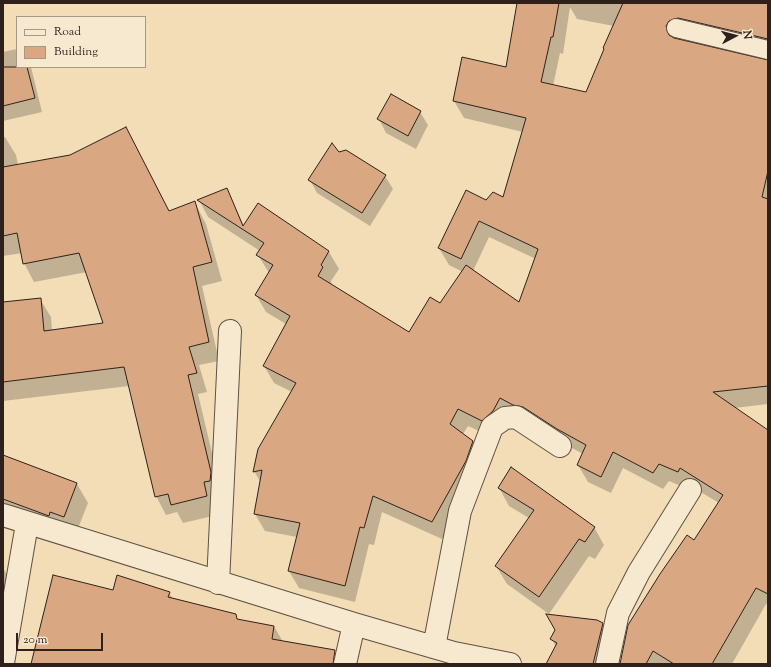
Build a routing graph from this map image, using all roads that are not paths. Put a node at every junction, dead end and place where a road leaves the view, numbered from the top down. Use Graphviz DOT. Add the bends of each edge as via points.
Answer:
graph roads {
  1 [pos="676,28"];
  2 [pos="768,50"];
  3 [pos="230,331"];
  4 [pos="560,446"];
  5 [pos="690,490"];
  6 [pos="3,515"];
  7 [pos="27,524"];
  8 [pos="218,582"];
  9 [pos="354,624"];
  10 [pos="434,647"];
  11 [pos="3,663"];
  12 [pos="344,664"];
  13 [pos="510,664"];
  14 [pos="606,664"];
  1 -- 2 [label="lane"];
  3 -- 8 [label="street"];
  4 -- 10 [label="street" via="516,417 504,418 492,427 460,511"];
  5 -- 14 [label="street" via="639,572 618,613"];
  6 -- 7 [label="street"];
  7 -- 8 [label="street"];
  7 -- 11 [label="street"];
  8 -- 9 [label="street"];
  9 -- 10 [label="street"];
  9 -- 12 [label="street"];
  10 -- 13 [label="street"];
}
